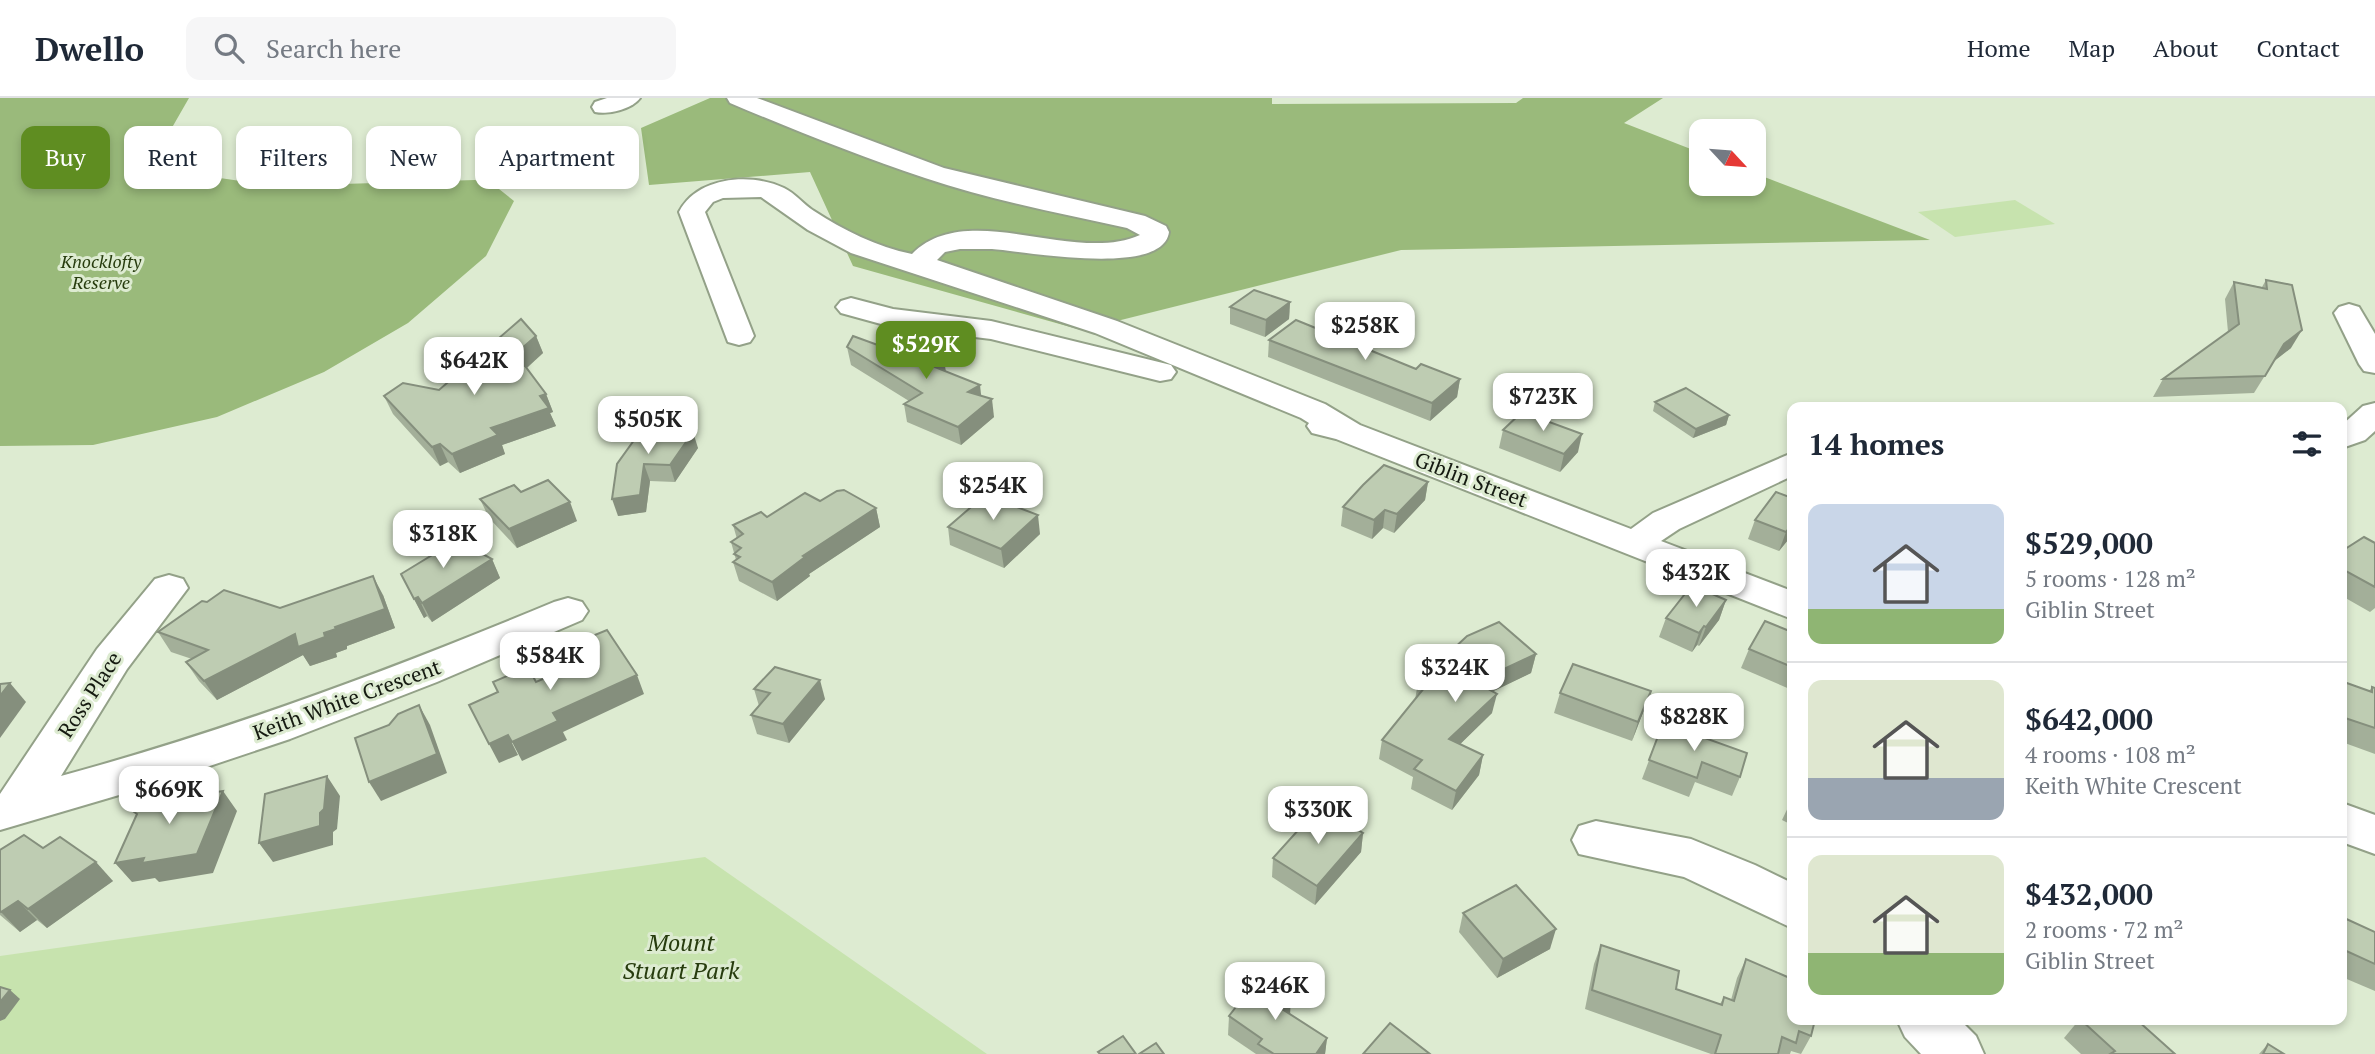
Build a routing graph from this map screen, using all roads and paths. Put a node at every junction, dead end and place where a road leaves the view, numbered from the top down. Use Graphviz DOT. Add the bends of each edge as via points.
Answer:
graph roads {
  1 [pos="629,98"];
  2 [pos="738,98"];
  3 [pos="603,107"];
  4 [pos="923,265"];
  5 [pos="851,307"];
  6 [pos="2349,313"];
  7 [pos="739,336"];
  8 [pos="1159,360"];
  9 [pos="2375,364"];
  10 [pos="2375,413"];
  11 [pos="2347,436"];
  12 [pos="1787,465"];
  13 [pos="1637,545"];
  14 [pos="169,588"];
  15 [pos="1787,604"];
  16 [pos="568,611"];
  17 [pos="9,809"];
  18 [pos="2347,824"];
  19 [pos="2375,835"];
  20 [pos="1596,840"];
  21 [pos="1787,904"];
  22 [pos="1929,1025"];
  23 [pos="1957,1054"];
  1 -- 3 [label="street"];
  2 -- 4 [label="street" via="935,173 1136,222 1156,232 1149,244 1123,251 955,241 930,250 920,261"];
  4 -- 7 [label="street" via="864,249 835,235 770,191 734,188 702,197 692,212"];
  4 -- 8 [label="street" via="1077,316"];
  5 -- 8 [label="street" via="892,318 991,330"];
  6 -- 9 [label="street"];
  8 -- 13 [label="street, Giblin Street" via="1296,419 1348,432"];
  10 -- 11 [label="street"];
  12 -- 13 [label="street" via="1666,521"];
  13 -- 15 [label="street, Giblin Street"];
  14 -- 17 [label="street, Ross Place" via="112,659"];
  16 -- 17 [label="street, Keith White Crescent" via="436,668 315,713 174,762"];
  18 -- 19 [label="street"];
  20 -- 21 [label="street" via="1691,859"];
  22 -- 23 [label="street"];
}
